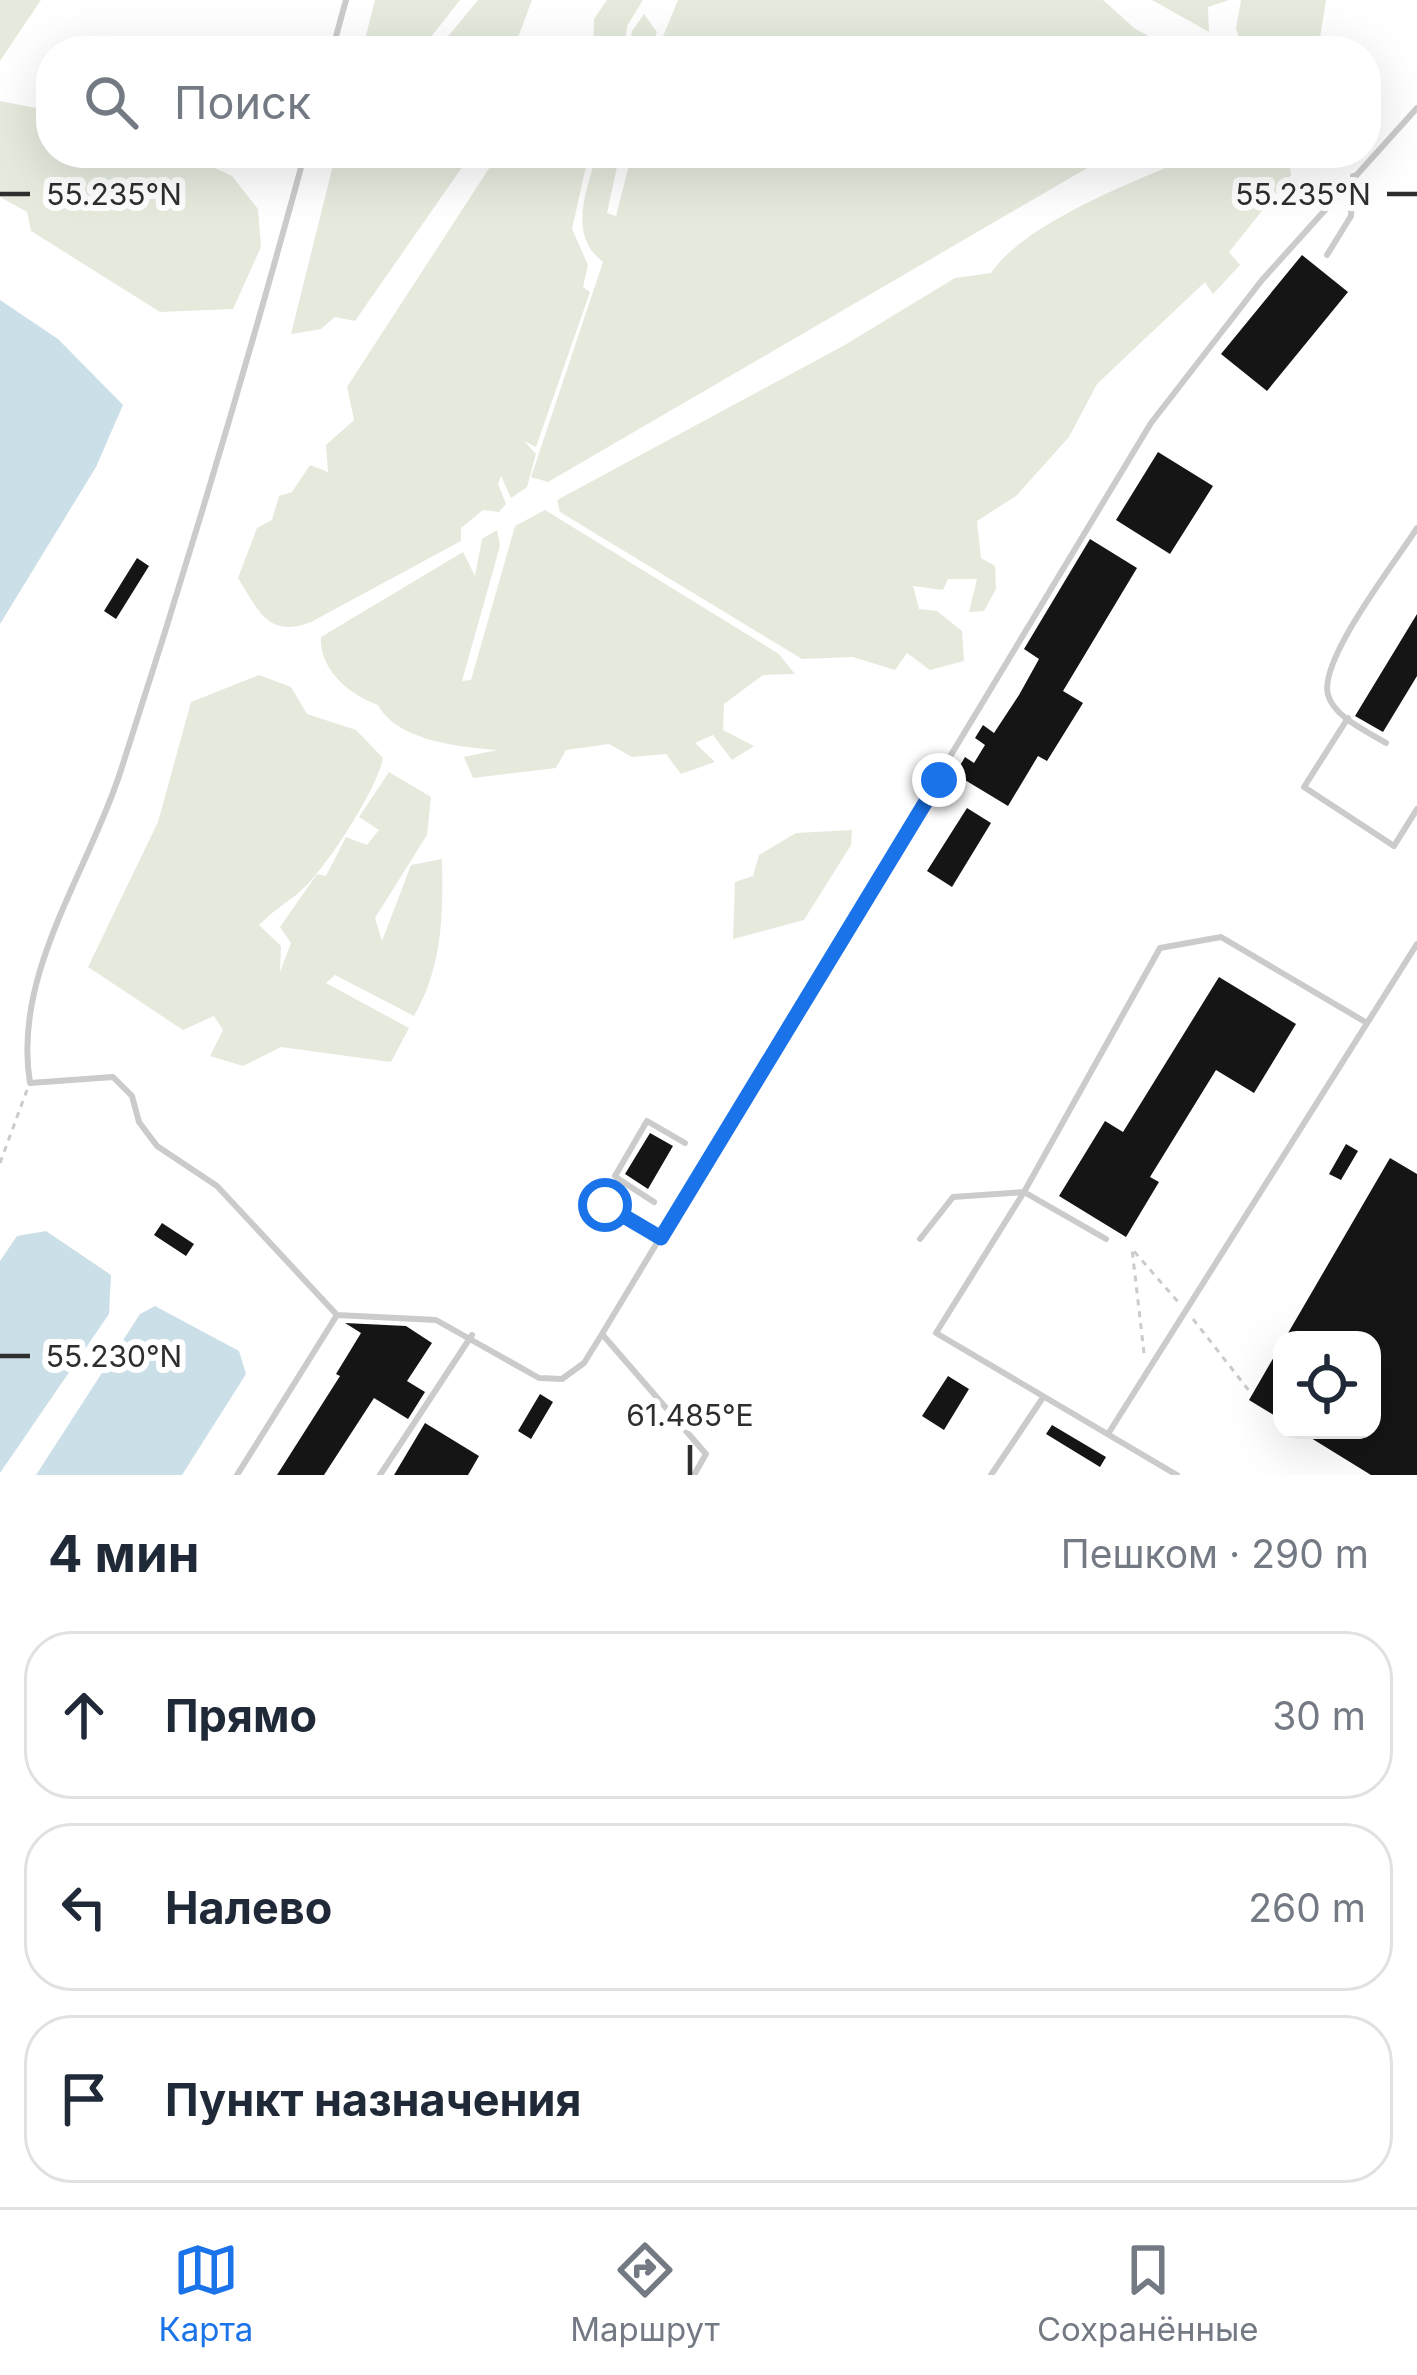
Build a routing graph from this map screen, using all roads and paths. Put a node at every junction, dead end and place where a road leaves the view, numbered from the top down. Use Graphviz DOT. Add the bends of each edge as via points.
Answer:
graph roads {
  1 [pos="346,0"];
  2 [pos="336,36"];
  3 [pos="1417,108"];
  4 [pos="1381,146"];
  5 [pos="301,168"];
  6 [pos="1361,168"];
  7 [pos="1353,176"];
  8 [pos="1327,255"];
  9 [pos="1417,528"];
  10 [pos="1348,718"];
  11 [pos="1387,743"];
  12 [pos="1417,809"];
  13 [pos="1417,944"];
  14 [pos="1367,1023"];
  15 [pos="30,1083"];
  16 [pos="685,1143"];
  17 [pos="0,1163"];
  18 [pos="620,1180"];
  19 [pos="1024,1192"];
  20 [pos="654,1202"];
  21 [pos="661,1238"];
  22 [pos="920,1239"];
  23 [pos="1106,1239"];
  24 [pos="337,1315"];
  25 [pos="602,1334"];
  26 [pos="472,1336"];
  27 [pos="1042,1399"];
  28 [pos="1108,1434"];
  29 [pos="237,1475"];
  30 [pos="380,1475"];
  31 [pos="694,1475"];
  32 [pos="991,1475"];
  33 [pos="1177,1475"];
  1 -- 2 [label="lane"];
  3 -- 4 [label="lane"];
  5 -- 15 [label="lane" via="221,462 102,830 36,977"];
  6 -- 7 [label="lane"];
  7 -- 8 [label="lane" via="1352,217"];
  7 -- 21 [label="lane" via="1151,423"];
  9 -- 10 [label="lane" via="1332,662 1328,695"];
  10 -- 11 [label="lane"];
  10 -- 12 [label="lane" via="1304,787 1394,846"];
  13 -- 14 [label="lane"];
  14 -- 19 [label="lane" via="1221,937 1160,948"];
  14 -- 28 [label="lane"];
  15 -- 17 [label="path"];
  15 -- 24 [label="lane" via="113,1077 158,1146 217,1186"];
  16 -- 18 [label="lane" via="647,1120 615,1176"];
  18 -- 20 [label="lane"];
  18 -- 21 [label="lane" via="605,1205"];
  19 -- 22 [label="lane" via="953,1197"];
  19 -- 23 [label="lane"];
  19 -- 27 [label="lane" via="936,1333"];
  21 -- 25 [label="lane"];
  24 -- 26 [label="lane" via="436,1320"];
  24 -- 29 [label="lane"];
  25 -- 26 [label="lane" via="562,1379 539,1378"];
  25 -- 31 [label="lane" via="706,1454"];
  26 -- 30 [label="lane"];
  27 -- 28 [label="lane"];
  27 -- 32 [label="lane"];
  28 -- 33 [label="lane"];
}
